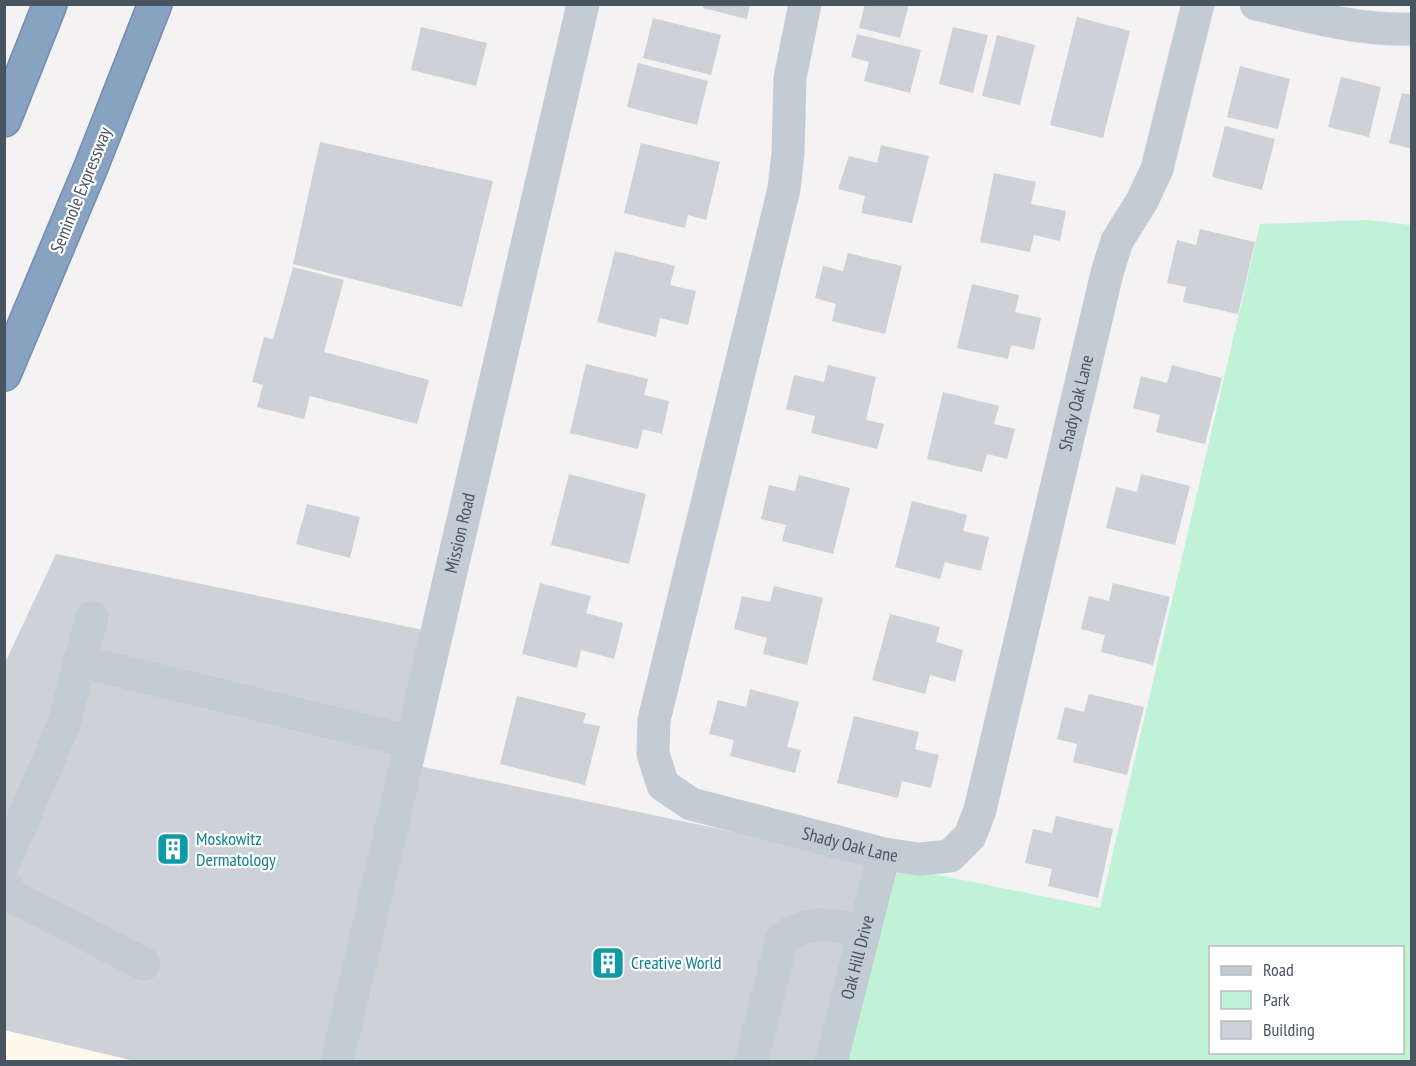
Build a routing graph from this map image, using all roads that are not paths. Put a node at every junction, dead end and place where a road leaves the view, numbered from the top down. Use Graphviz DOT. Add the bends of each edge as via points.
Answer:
graph roads {
  1 [pos="50,4"];
  2 [pos="155,4"];
  3 [pos="583,4"];
  4 [pos="805,4"];
  5 [pos="1197,4"];
  6 [pos="1256,4"];
  7 [pos="1412,29"];
  8 [pos="4,120"];
  9 [pos="4,374"];
  10 [pos="92,617"];
  11 [pos="80,662"];
  12 [pos="411,742"];
  13 [pos="884,854"];
  14 [pos="4,863"];
  15 [pos="4,883"];
  16 [pos="864,932"];
  17 [pos="144,964"];
  18 [pos="337,1062"];
  19 [pos="751,1062"];
  20 [pos="831,1062"];
  1 -- 8 [label="highway"];
  2 -- 9 [label="highway, Seminole Expressway"];
  3 -- 12 [label="street, Mission Road"];
  4 -- 13 [label="street, Shady Oak Lane" via="790,78 784,189 654,720 653,754 663,785 691,804"];
  5 -- 13 [label="street, Shady Oak Lane" via="1157,170 1117,242 1107,273 980,810 970,837 950,856 919,859"];
  6 -- 7 [label="street" via="1342,24"];
  10 -- 11 [label="street"];
  11 -- 12 [label="street"];
  11 -- 14 [label="street" via="64,724"];
  12 -- 18 [label="street, Mission Road"];
  13 -- 16 [label="street, Oak Hill Drive"];
  15 -- 17 [label="street" via="13,897"];
  16 -- 19 [label="street" via="827,924 795,929 782,938"];
  16 -- 20 [label="street, Oak Hill Drive"];
}
